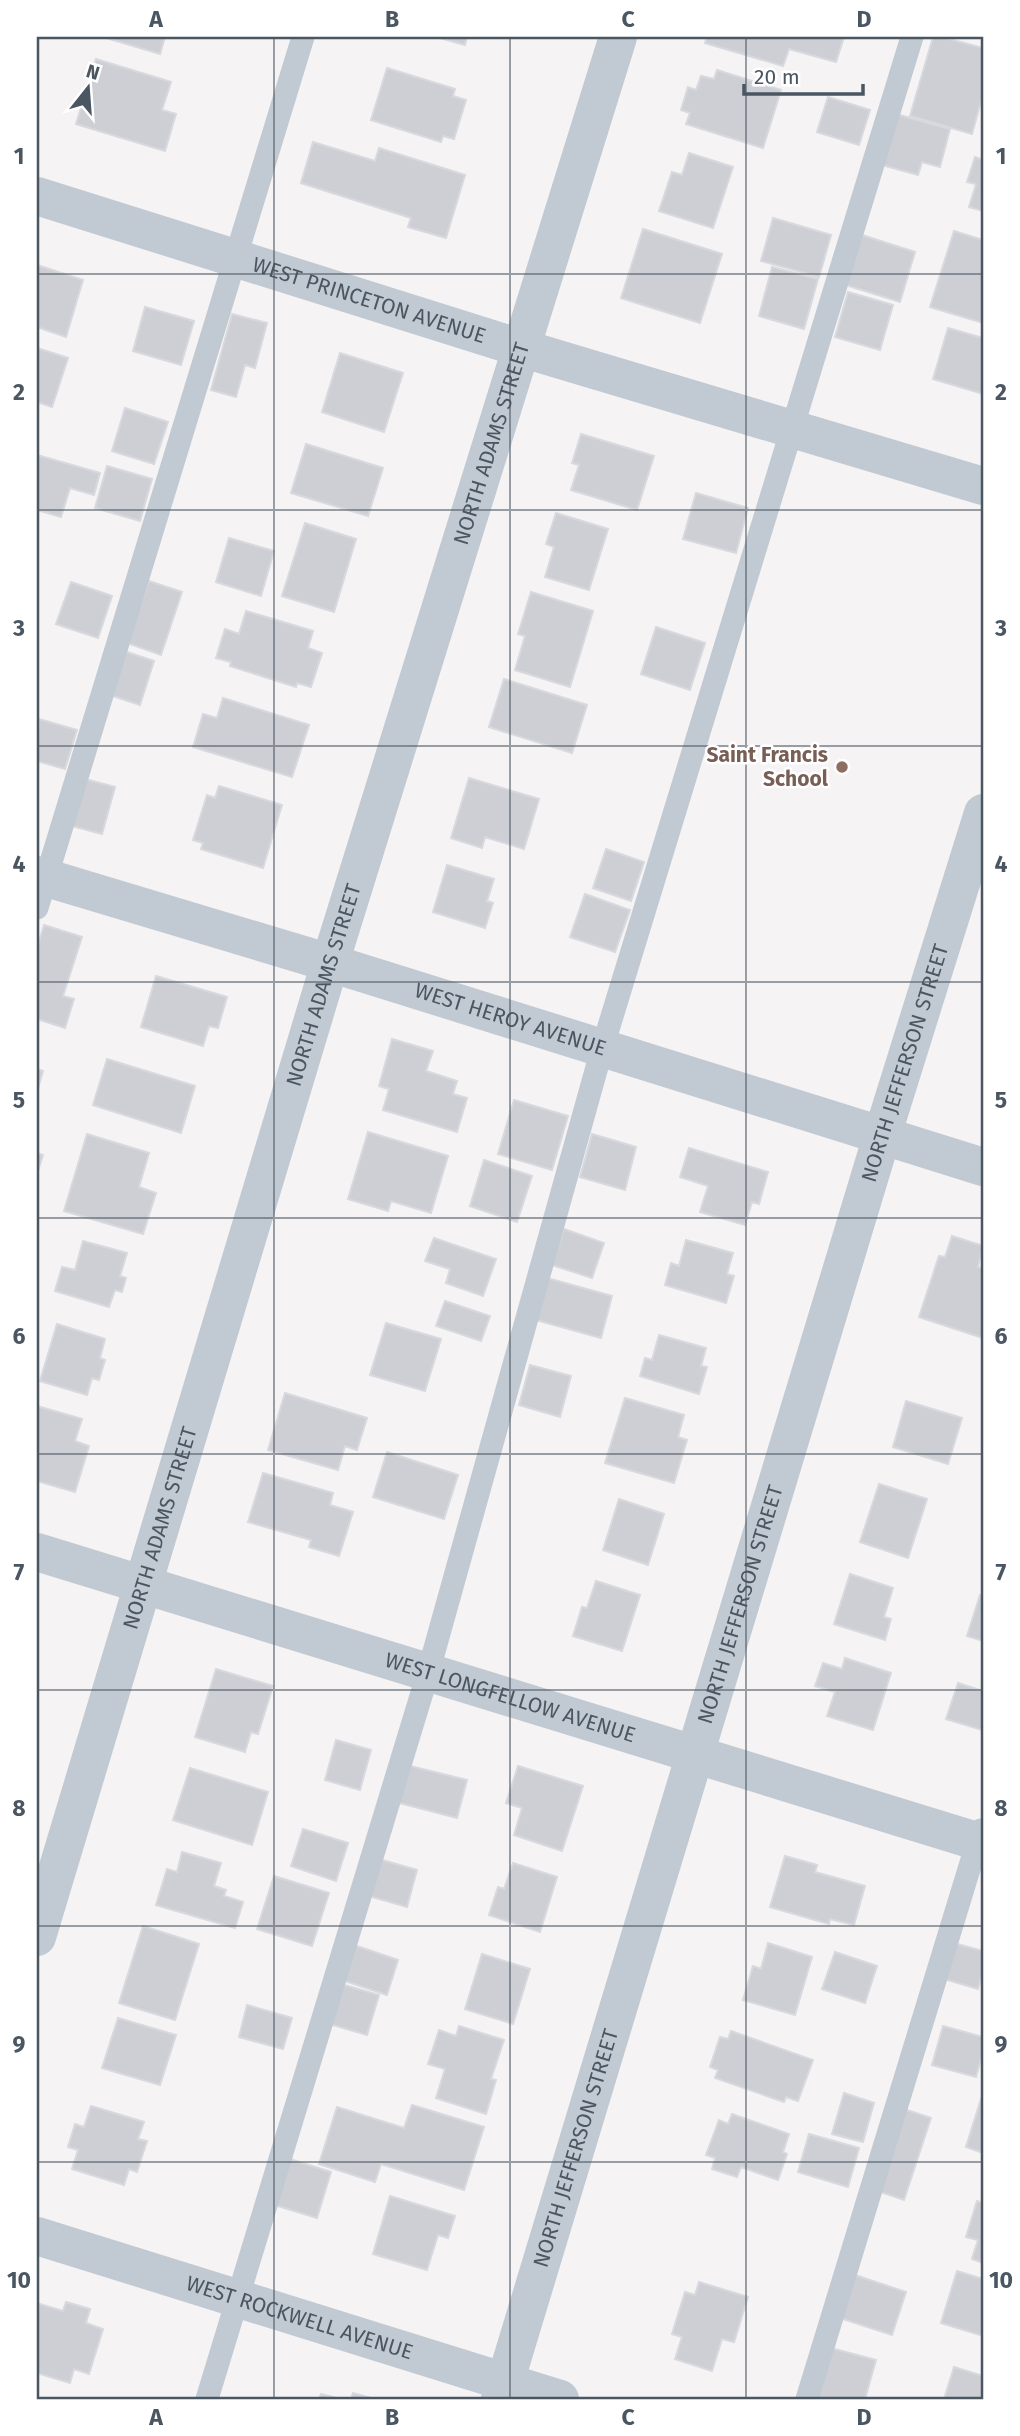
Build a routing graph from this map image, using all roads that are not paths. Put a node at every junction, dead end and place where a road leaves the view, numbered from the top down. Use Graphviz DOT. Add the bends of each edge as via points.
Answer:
graph roads {
  1 [pos="303,37"];
  2 [pos="618,37"];
  3 [pos="912,37"];
  4 [pos="37,196"];
  5 [pos="236,259"];
  6 [pos="521,348"];
  7 [pos="792,429"];
  8 [pos="983,486"];
  9 [pos="983,813"];
  10 [pos="40,887"];
  11 [pos="330,963"];
  12 [pos="602,1049"];
  13 [pos="882,1136"];
  14 [pos="983,1167"];
  15 [pos="37,1552"];
  16 [pos="142,1584"];
  17 [pos="428,1673"];
  18 [pos="696,1754"];
  19 [pos="982,1836"];
  20 [pos="37,1937"];
  21 [pos="37,2236"];
  22 [pos="237,2299"];
  23 [pos="503,2390"];
  24 [pos="207,2399"];
  25 [pos="561,2399"];
  26 [pos="807,2399"];
  1 -- 5 [label="lane"];
  2 -- 6 [label="street, NORTH ADAMS STREET"];
  3 -- 7 [label="lane"];
  4 -- 5 [label="street, WEST PRINCETON AVENUE"];
  5 -- 6 [label="street, WEST PRINCETON AVENUE"];
  5 -- 10 [label="lane"];
  6 -- 7 [label="street, WEST PRINCETON AVENUE"];
  6 -- 11 [label="street, NORTH ADAMS STREET"];
  7 -- 8 [label="street, WEST PRINCETON AVENUE"];
  7 -- 12 [label="lane"];
  9 -- 13 [label="street, NORTH JEFFERSON STREET"];
  10 -- 11 [label="street, WEST HEROY AVENUE"];
  11 -- 12 [label="street, WEST HEROY AVENUE"];
  11 -- 16 [label="street, NORTH ADAMS STREET"];
  12 -- 13 [label="street, WEST HEROY AVENUE"];
  12 -- 17 [label="lane"];
  13 -- 14 [label="street, WEST HEROY AVENUE"];
  13 -- 18 [label="street, NORTH JEFFERSON STREET"];
  15 -- 16 [label="street, WEST LONGFELLOW AVENUE"];
  16 -- 17 [label="street, WEST LONGFELLOW AVENUE"];
  16 -- 20 [label="street, NORTH ADAMS STREET"];
  17 -- 18 [label="street, WEST LONGFELLOW AVENUE"];
  17 -- 22 [label="lane"];
  18 -- 19 [label="street, WEST LONGFELLOW AVENUE"];
  18 -- 23 [label="street, NORTH JEFFERSON STREET"];
  19 -- 26 [label="lane"];
  21 -- 22 [label="street, WEST ROCKWELL AVENUE"];
  22 -- 23 [label="street, WEST ROCKWELL AVENUE"];
  22 -- 24 [label="lane"];
  23 -- 25 [label="street, WEST ROCKWELL AVENUE"];
}
